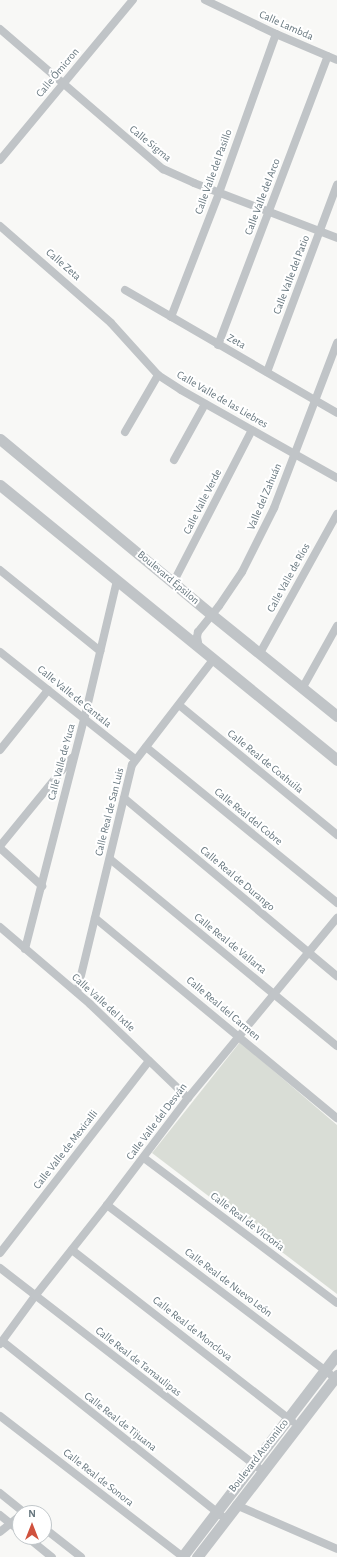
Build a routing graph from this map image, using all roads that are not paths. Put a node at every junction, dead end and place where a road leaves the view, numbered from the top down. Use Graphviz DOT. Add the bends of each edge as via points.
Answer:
graph roads {
  1 [pos="133,0"];
  2 [pos="206,0"];
  3 [pos="0,29"];
  4 [pos="276,34"];
  5 [pos="328,56"];
  6 [pos="337,60"];
  7 [pos="63,84"];
  8 [pos="0,160"];
  9 [pos="337,185"];
  10 [pos="219,193"];
  11 [pos="269,213"];
  12 [pos="0,226"];
  13 [pos="320,232"];
  14 [pos="337,238"];
  15 [pos="125,290"];
  16 [pos="171,317"];
  17 [pos="111,323"];
  18 [pos="337,343"];
  19 [pos="218,345"];
  20 [pos="266,372"];
  21 [pos="158,375"];
  22 [pos="316,401"];
  23 [pos="204,404"];
  24 [pos="337,413"];
  25 [pos="252,430"];
  26 [pos="125,432"];
  27 [pos="0,439"];
  28 [pos="294,454"];
  29 [pos="174,460"];
  30 [pos="337,478"];
  31 [pos="0,485"];
  32 [pos="337,514"];
  33 [pos="0,570"];
  34 [pos="117,580"];
  35 [pos="173,583"];
  36 [pos="212,615"];
  37 [pos="337,626"];
  38 [pos="200,649"];
  39 [pos="100,651"];
  40 [pos="0,653"];
  41 [pos="260,653"];
  42 [pos="213,660"];
  43 [pos="302,687"];
  44 [pos="48,690"];
  45 [pos="179,705"];
  46 [pos="337,716"];
  47 [pos="84,720"];
  48 [pos="146,747"];
  49 [pos="0,750"];
  50 [pos="74,756"];
  51 [pos="135,759"];
  52 [pos="337,760"];
  53 [pos="124,798"];
  54 [pos="337,835"];
  55 [pos="0,847"];
  56 [pos="110,859"];
  57 [pos="42,886"];
  58 [pos="337,903"];
  59 [pos="95,918"];
  60 [pos="337,918"];
  61 [pos="0,927"];
  62 [pos="25,949"];
  63 [pos="308,953"];
  64 [pos="337,976"];
  65 [pos="77,992"];
  66 [pos="274,994"];
  67 [pos="238,1036"];
  68 [pos="337,1046"];
  69 [pos="149,1061"];
  70 [pos="188,1098"];
  71 [pos="337,1118"];
  72 [pos="144,1158"];
  73 [pos="107,1205"];
  74 [pos="72,1250"];
  75 [pos="0,1253"];
  76 [pos="0,1268"];
  77 [pos="35,1296"];
  78 [pos="337,1303"];
  79 [pos="1,1343"];
  80 [pos="337,1354"];
  81 [pos="325,1370"];
  82 [pos="336,1377"];
  83 [pos="0,1416"];
  84 [pos="289,1419"];
  85 [pos="299,1426"];
  86 [pos="253,1464"];
  87 [pos="263,1471"];
  88 [pos="0,1494"];
  89 [pos="13,1505"];
  90 [pos="236,1505"];
  91 [pos="216,1511"];
  92 [pos="0,1515"];
  93 [pos="226,1519"];
  94 [pos="11,1524"];
  95 [pos="0,1532"];
  96 [pos="52,1535"];
  97 [pos="37,1545"];
  98 [pos="337,1549"];
  99 [pos="72,1554"];
  100 [pos="52,1557"];
  101 [pos="81,1557"];
  102 [pos="182,1557"];
  103 [pos="197,1557"];
  1 -- 7 [label="street, Calle Ómicron"];
  2 -- 4 [label="street, Calle Lambda"];
  3 -- 7 [label="street, Calle Sigma"];
  4 -- 5 [label="street, Calle Lambda"];
  4 -- 10 [label="street, Calle Valle del Pasillo"];
  5 -- 6 [label="street, Calle Lambda"];
  5 -- 11 [label="street, Calle Valle del Arco"];
  7 -- 8 [label="street, Calle Ómicron"];
  7 -- 10 [label="street, Calle Sigma" via="163,169"];
  9 -- 13 [label="street, Calle Valle del Patio"];
  10 -- 11 [label="street, Calle Sigma"];
  10 -- 16 [label="street, Calle Valle del Pasillo"];
  11 -- 13 [label="street, Calle Sigma"];
  11 -- 19 [label="street, Calle Valle del Arco"];
  12 -- 17 [label="street, Calle Zeta"];
  13 -- 14 [label="street, Calle Sigma"];
  13 -- 20 [label="street, Calle Valle del Patio"];
  15 -- 16 [label="street, Zeta"];
  16 -- 19 [label="street, Zeta"];
  17 -- 21 [label="street, Calle Valle de las Liebres"];
  18 -- 22 [label="street, Valle del Zahuán"];
  19 -- 20 [label="street, Zeta"];
  20 -- 22 [label="street, Zeta"];
  21 -- 23 [label="street, Calle Valle de las Liebres"];
  21 -- 26 [label="street"];
  22 -- 24 [label="street, Zeta"];
  22 -- 28 [label="street, Valle del Zahuán"];
  23 -- 25 [label="street, Calle Valle de las Liebres"];
  23 -- 29 [label="street"];
  25 -- 28 [label="street, Calle Valle de las Liebres"];
  25 -- 35 [label="street, Calle Valle Verde"];
  27 -- 35 [label="street, Boulevard Épsilon"];
  28 -- 30 [label="street, Calle Valle de las Liebres"];
  28 -- 36 [label="street, Valle del Zahuán" via="274,508 257,542 239,577"];
  31 -- 34 [label="street"];
  32 -- 41 [label="street, Calle Valle de Ríos"];
  33 -- 39 [label="street"];
  34 -- 38 [label="street"];
  34 -- 39 [label="street, Calle Valle de Yuca"];
  35 -- 36 [label="street, Boulevard Épsilon"];
  36 -- 38 [label="street, Valle del Zahuán" via="198,632"];
  36 -- 41 [label="street, Boulevard Épsilon"];
  37 -- 43 [label="street"];
  38 -- 42 [label="street"];
  39 -- 47 [label="street, Calle Valle de Yuca"];
  40 -- 44 [label="street, Calle Valle de Cantala"];
  41 -- 43 [label="street, Boulevard Épsilon"];
  42 -- 45 [label="street, Calle Real de San Luis"];
  42 -- 52 [label="street"];
  43 -- 46 [label="street, Boulevard Épsilon"];
  44 -- 47 [label="street, Calle Valle de Cantala"];
  44 -- 49 [label="street"];
  45 -- 48 [label="street, Calle Real de San Luis"];
  45 -- 54 [label="street, Calle Real de Coahuila"];
  47 -- 50 [label="street, Calle Valle de Yuca"];
  47 -- 51 [label="street, Calle Valle de Cantala"];
  48 -- 51 [label="street, Calle Real de San Luis"];
  48 -- 58 [label="street, Calle Real del Cobre"];
  50 -- 55 [label="street"];
  50 -- 57 [label="street, Calle Valle de Yuca"];
  51 -- 53 [label="street, Calle Real de San Luis"];
  53 -- 56 [label="street, Calle Real de San Luis"];
  53 -- 63 [label="street, Calle Real de Durango"];
  55 -- 57 [label="street"];
  56 -- 59 [label="street, Calle Real de San Luis"];
  56 -- 66 [label="street, Calle Real de Vallarta"];
  57 -- 62 [label="street, Calle Valle de Yuca"];
  59 -- 65 [label="street, Calle Real de San Luis"];
  59 -- 67 [label="street, Calle Real del Carmen"];
  60 -- 63 [label="street, Calle Valle del Desván"];
  61 -- 62 [label="street, Calle Valle del Ixtle"];
  62 -- 65 [label="street, Calle Valle del Ixtle"];
  63 -- 64 [label="street, Calle Real de Durango"];
  63 -- 66 [label="street, Calle Valle del Desván"];
  65 -- 69 [label="street, Calle Valle del Ixtle"];
  66 -- 67 [label="street, Calle Valle del Desván"];
  66 -- 68 [label="street, Calle Real de Vallarta"];
  67 -- 70 [label="street, Calle Valle del Desván"];
  67 -- 71 [label="street, Calle Real del Carmen"];
  69 -- 70 [label="street, Calle Valle del Ixtle"];
  69 -- 75 [label="street, Calle Valle de Mexicalli"];
  70 -- 72 [label="street, Calle Valle del Desván"];
  72 -- 73 [label="street, Calle Valle del Desván"];
  72 -- 78 [label="street, Calle Real de Victoria"];
  73 -- 74 [label="street, Calle Valle del Desván"];
  73 -- 81 [label="street, Calle Real de Nuevo León"];
  74 -- 77 [label="street, Calle Valle del Desván"];
  74 -- 84 [label="street, Calle Real de Monclova"];
  76 -- 77 [label="street, Calle Real de Tamaulipas"];
  77 -- 79 [label="street, Calle Valle del Desván"];
  77 -- 86 [label="street, Calle Real de Tamaulipas"];
  79 -- 91 [label="street, Calle Real de Tijuana"];
  80 -- 81 [label="street, Boulevard Atotonilco"];
  81 -- 82 [label="street, Calle Real de Nuevo León"];
  81 -- 84 [label="street, Boulevard Atotonilco"];
  82 -- 85 [label="street, Boulevard Atotonilco"];
  83 -- 102 [label="street, Calle Real de Sonora"];
  84 -- 85 [label="street, Calle Real de Monclova"];
  84 -- 86 [label="street, Boulevard Atotonilco"];
  85 -- 87 [label="street, Boulevard Atotonilco"];
  86 -- 87 [label="street, Calle Real de Tamaulipas"];
  86 -- 91 [label="street, Boulevard Atotonilco"];
  87 -- 90 [label="street, Boulevard Atotonilco"];
  88 -- 89 [label="street"];
  90 -- 93 [label="street, Boulevard Atotonilco"];
  90 -- 98 [label="street"];
  91 -- 93 [label="street, Calle Real de Tijuana"];
  91 -- 102 [label="street, Boulevard Atotonilco"];
  92 -- 94 [label="street"];
  93 -- 103 [label="street, Boulevard Atotonilco"];
  94 -- 95 [label="street"];
  96 -- 99 [label="street"];
  97 -- 100 [label="street"];
  99 -- 101 [label="street"];
}
